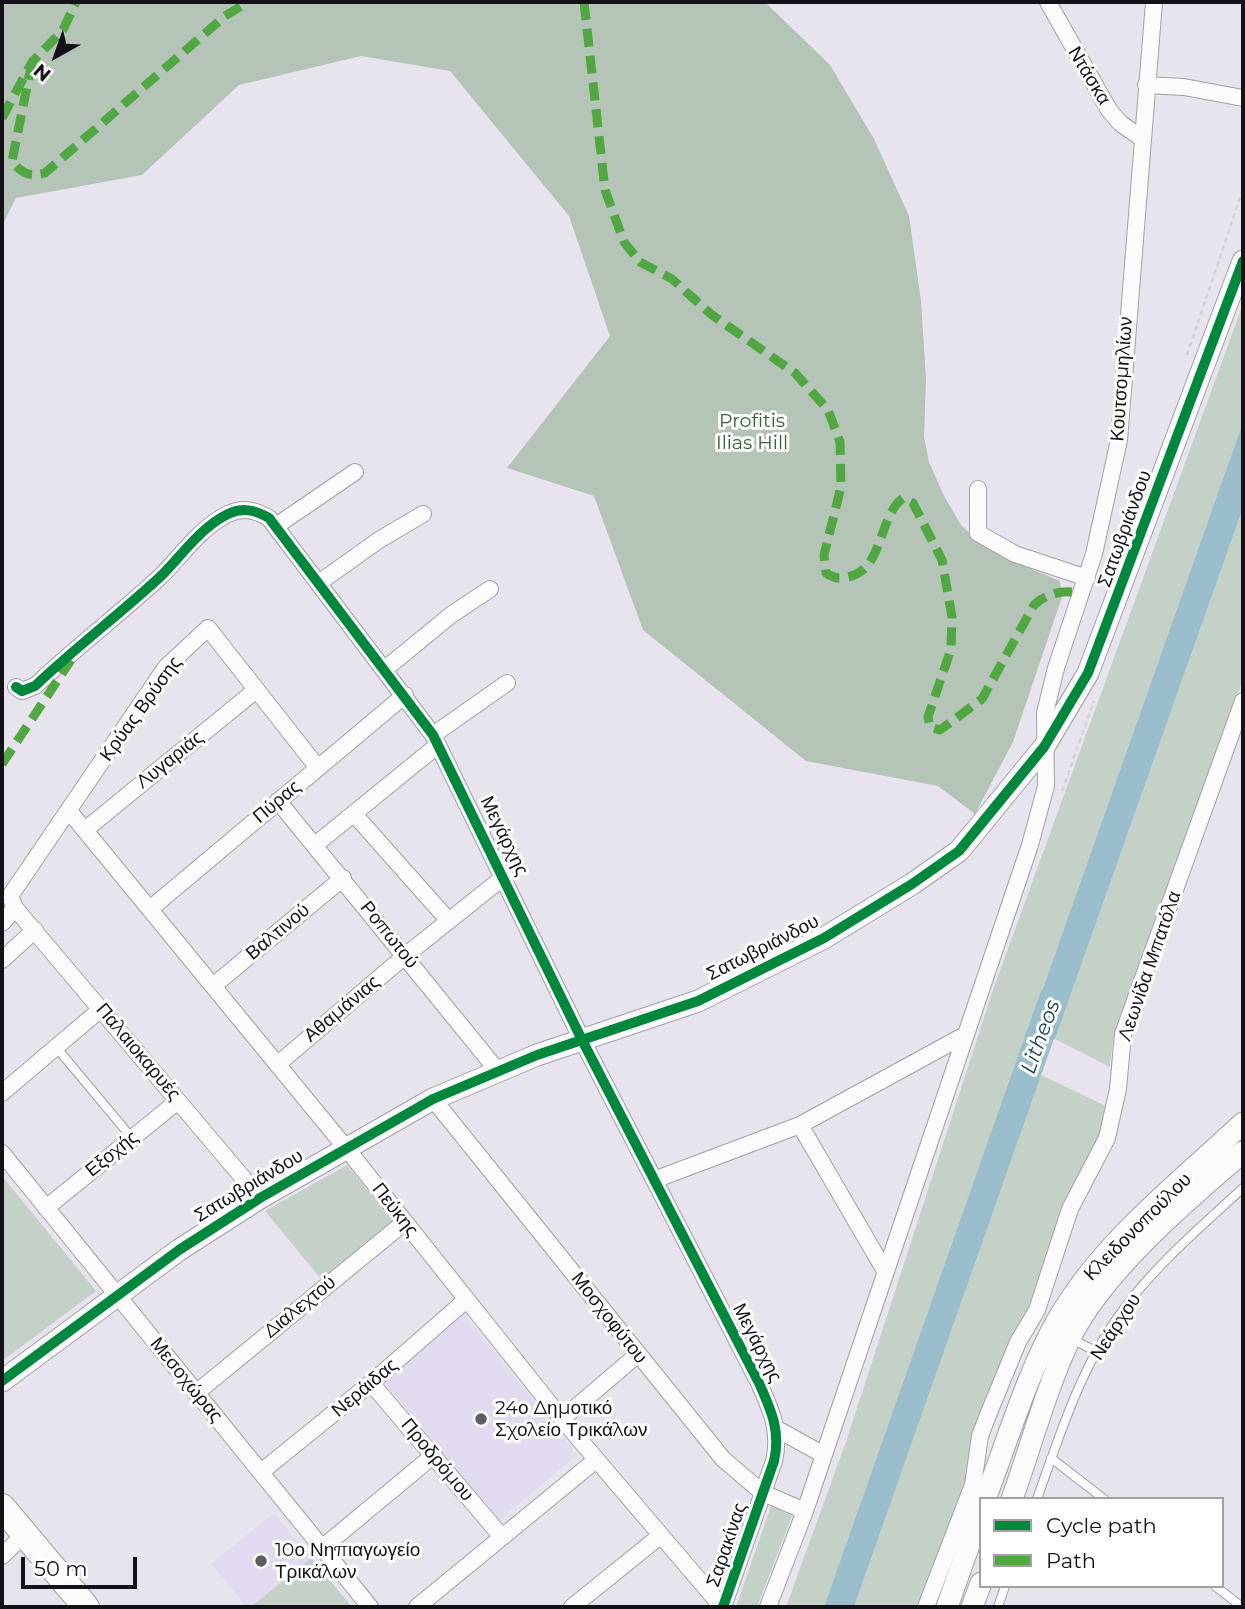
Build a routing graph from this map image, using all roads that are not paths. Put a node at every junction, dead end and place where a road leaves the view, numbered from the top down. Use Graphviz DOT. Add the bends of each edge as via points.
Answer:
graph roads {
  1 [pos="1048,2"];
  2 [pos="1154,2"];
  3 [pos="1146,85"];
  4 [pos="1243,98"];
  5 [pos="1143,139"];
  6 [pos="1243,261"];
  7 [pos="355,472"];
  8 [pos="978,489"];
  9 [pos="424,514"];
  10 [pos="276,526"];
  11 [pos="1087,578"];
  12 [pos="320,582"];
  13 [pos="490,589"];
  14 [pos="385,668"];
  15 [pos="507,682"];
  16 [pos="16,687"];
  17 [pos="256,690"];
  18 [pos="405,695"];
  19 [pos="1243,701"];
  20 [pos="436,740"];
  21 [pos="1044,747"];
  22 [pos="318,768"];
  23 [pos="278,802"];
  24 [pos="69,811"];
  25 [pos="354,814"];
  26 [pos="85,830"];
  27 [pos="315,845"];
  28 [pos="505,876"];
  29 [pos="343,878"];
  30 [pos="15,908"];
  31 [pos="150,909"];
  32 [pos="449,920"];
  33 [pos="2,923"];
  34 [pos="35,930"];
  35 [pos="406,955"];
  36 [pos="2,960"];
  37 [pos="213,986"];
  38 [pos="101,1009"];
  39 [pos="965,1035"];
  40 [pos="582,1040"];
  41 [pos="56,1047"];
  42 [pos="278,1064"];
  43 [pos="497,1070"];
  44 [pos="2,1093"];
  45 [pos="433,1099"];
  46 [pos="178,1101"];
  47 [pos="1243,1123"];
  48 [pos="800,1125"];
  49 [pos="132,1138"];
  50 [pos="346,1147"];
  51 [pos="1243,1152"];
  52 [pos="2,1153"];
  53 [pos="654,1180"];
  54 [pos="1243,1188"];
  55 [pos="260,1198"];
  56 [pos="46,1208"];
  57 [pos="405,1222"];
  58 [pos="885,1271"];
  59 [pos="117,1295"];
  60 [pos="466,1300"];
  61 [pos="1071,1338"];
  62 [pos="1097,1352"];
  63 [pos="637,1355"];
  64 [pos="2,1381"];
  65 [pos="372,1383"];
  66 [pos="196,1393"];
  67 [pos="562,1419"];
  68 [pos="777,1429"];
  69 [pos="434,1455"];
  70 [pos="824,1455"];
  71 [pos="1051,1458"];
  72 [pos="596,1460"];
  73 [pos="261,1472"];
  74 [pos="983,1490"];
  75 [pos="763,1493"];
  76 [pos="1013,1497"];
  77 [pos="1038,1497"];
  78 [pos="1101,1497"];
  79 [pos="979,1498"];
  80 [pos="2,1507"];
  81 [pos="805,1511"];
  82 [pos="979,1517"];
  83 [pos="25,1534"];
  84 [pos="660,1536"];
  85 [pos="502,1537"];
  86 [pos="322,1548"];
  87 [pos="2,1556"];
  88 [pos="979,1588"];
  89 [pos="1004,1588"];
  90 [pos="1218,1588"];
  91 [pos="86,1607"];
  92 [pos="370,1607"];
  93 [pos="417,1607"];
  94 [pos="572,1607"];
  95 [pos="722,1607"];
  96 [pos="768,1607"];
  97 [pos="926,1607"];
  98 [pos="947,1607"];
  99 [pos="972,1607"];
  100 [pos="998,1607"];
  101 [pos="1242,1607"];
  1 -- 5 [label="street, Ντάσκα" via="1109,110"];
  2 -- 3 [label="street, Κουτσομηλίων"];
  3 -- 4 [label="street"];
  3 -- 5 [label="street, Κουτσομηλίων"];
  5 -- 11 [label="street, Κουτσομηλίων" via="1119,440"];
  6 -- 21 [label="street, Σατωβριάνδου" via="1098,650"];
  7 -- 10 [label="street"];
  8 -- 11 [label="street" via="978,533 1016,554"];
  9 -- 12 [label="street"];
  10 -- 12 [label="street, Μεγάρχης"];
  10 -- 16 [label="street, Μεγάρχης" via="257,512 241,509 228,514 35,686 22,691"];
  11 -- 21 [label="street, Κουτσομηλίων" via="1049,695"];
  12 -- 14 [label="street, Μεγάρχης"];
  13 -- 14 [label="street"];
  14 -- 18 [label="street, Μεγάρχης"];
  15 -- 20 [label="street"];
  17 -- 22 [label="street, Κρύας Βρύσης"];
  17 -- 24 [label="street, Κρύας Βρύσης" via="208,628 166,667"];
  17 -- 26 [label="street, Λυγαριάς"];
  18 -- 20 [label="street, Μεγάρχης"];
  18 -- 22 [label="street, Πύρας"];
  19 -- 74 [label="street, Λεωνίδα Μπατόλα" via="1123,1034 1107,1138 1070,1209 1037,1310 1018,1342 980,1436"];
  20 -- 25 [label="street"];
  20 -- 28 [label="street, Μεγάρχης"];
  21 -- 39 [label="street, Κουτσομηλίων" via="1045,786 1039,817"];
  21 -- 40 [label="street, Σατωβριάνδου" via="972,839 912,884 824,938 698,1002"];
  22 -- 23 [label="street, Πύρας"];
  23 -- 27 [label="street, Ροπωτού"];
  23 -- 31 [label="street, Πύρας"];
  24 -- 26 [label="street, Πεύκης"];
  24 -- 30 [label="street, Κρύας Βρύσης" via="10,896"];
  25 -- 27 [label="street"];
  25 -- 32 [label="street"];
  26 -- 31 [label="street, Πεύκης"];
  27 -- 29 [label="street, Ροπωτού"];
  28 -- 32 [label="street, Αθαμάνιας"];
  28 -- 40 [label="street, Μεγάρχης"];
  29 -- 35 [label="street, Ροπωτού"];
  29 -- 37 [label="street, Βαλτινού"];
  30 -- 33 [label="street"];
  30 -- 34 [label="street, Παλαιοκαρυές"];
  31 -- 37 [label="street, Πεύκης"];
  32 -- 35 [label="street, Αθαμάνιας"];
  34 -- 36 [label="street"];
  34 -- 38 [label="street, Παλαιοκαρυές"];
  35 -- 42 [label="street, Αθαμάνιας"];
  35 -- 43 [label="street, Ροπωτού"];
  37 -- 42 [label="street, Πεύκης"];
  38 -- 41 [label="street"];
  38 -- 46 [label="street, Παλαιοκαρυές"];
  39 -- 48 [label="street"];
  39 -- 58 [label="street, Κουτσομηλίων"];
  40 -- 43 [label="street, Σατωβριάνδου"];
  40 -- 53 [label="street, Μεγάρχης"];
  41 -- 44 [label="street"];
  41 -- 49 [label="lane"];
  42 -- 50 [label="street, Πεύκης"];
  43 -- 45 [label="street, Σατωβριάνδου"];
  45 -- 50 [label="street, Σατωβριάνδου"];
  45 -- 63 [label="street, Μοσχοφύτου"];
  46 -- 49 [label="street, Εξοχής"];
  46 -- 55 [label="street, Παλαιοκαρυές"];
  47 -- 74 [label="street, Κλειδονοπούλου" via="1119,1241 1076,1292 1046,1344"];
  48 -- 53 [label="street"];
  48 -- 58 [label="street"];
  49 -- 56 [label="street, Εξοχής"];
  50 -- 55 [label="street, Σατωβριάνδου"];
  50 -- 57 [label="street, Πεύκης"];
  51 -- 61 [label="street, Κλειδονοπούλου" via="1105,1283"];
  52 -- 56 [label="street, Μεσοχώρας"];
  53 -- 68 [label="street, Μεγάρχης" via="759,1382"];
  54 -- 62 [label="lane, Νεάρχου" via="1146,1283"];
  55 -- 59 [label="street, Σατωβριάνδου"];
  56 -- 59 [label="street, Μεσοχώρας"];
  57 -- 60 [label="street, Πεύκης"];
  57 -- 66 [label="street, Διαλεχτού"];
  58 -- 70 [label="street, Κουτσομηλίων"];
  59 -- 64 [label="street, Σατωβριάνδου"];
  59 -- 66 [label="street, Μεσοχώρας"];
  60 -- 65 [label="street, Νεράιδας"];
  60 -- 67 [label="street, Πεύκης"];
  61 -- 62 [label="lane"];
  61 -- 76 [label="street, Κλειδονοπούλου"];
  62 -- 71 [label="lane, Νεάρχου"];
  63 -- 67 [label="street"];
  63 -- 75 [label="street, Μοσχοφύτου" via="723,1459"];
  65 -- 69 [label="street, Προδρόμου"];
  65 -- 73 [label="street, Νεράιδας"];
  66 -- 73 [label="street, Μεσοχώρας"];
  67 -- 72 [label="street, Πεύκης"];
  68 -- 70 [label="street"];
  68 -- 75 [label="street, Μεγάρχης"];
  69 -- 85 [label="street, Προδρόμου"];
  69 -- 86 [label="street"];
  70 -- 81 [label="street, Κουτσομηλίων"];
  71 -- 77 [label="lane, Νεάρχου"];
  71 -- 78 [label="lane"];
  72 -- 84 [label="street, Πεύκης"];
  72 -- 85 [label="street"];
  73 -- 86 [label="street, Μεσοχώρας"];
  75 -- 81 [label="street, Μοσχοφύτου"];
  75 -- 95 [label="street, Σαρακίνας"];
  79 -- 97 [label="street, Λεωνίδα Μπατόλα"];
  80 -- 83 [label="main road"];
  81 -- 96 [label="street, Κουτσομηλίων"];
  82 -- 98 [label="street"];
  83 -- 87 [label="street"];
  83 -- 91 [label="main road"];
  84 -- 94 [label="street"];
  84 -- 95 [label="street, Πεύκης"];
  85 -- 93 [label="street"];
  86 -- 92 [label="street, Μεσοχώρας"];
  88 -- 99 [label="street"];
  89 -- 100 [label="lane"];
  90 -- 101 [label="lane"];
}
